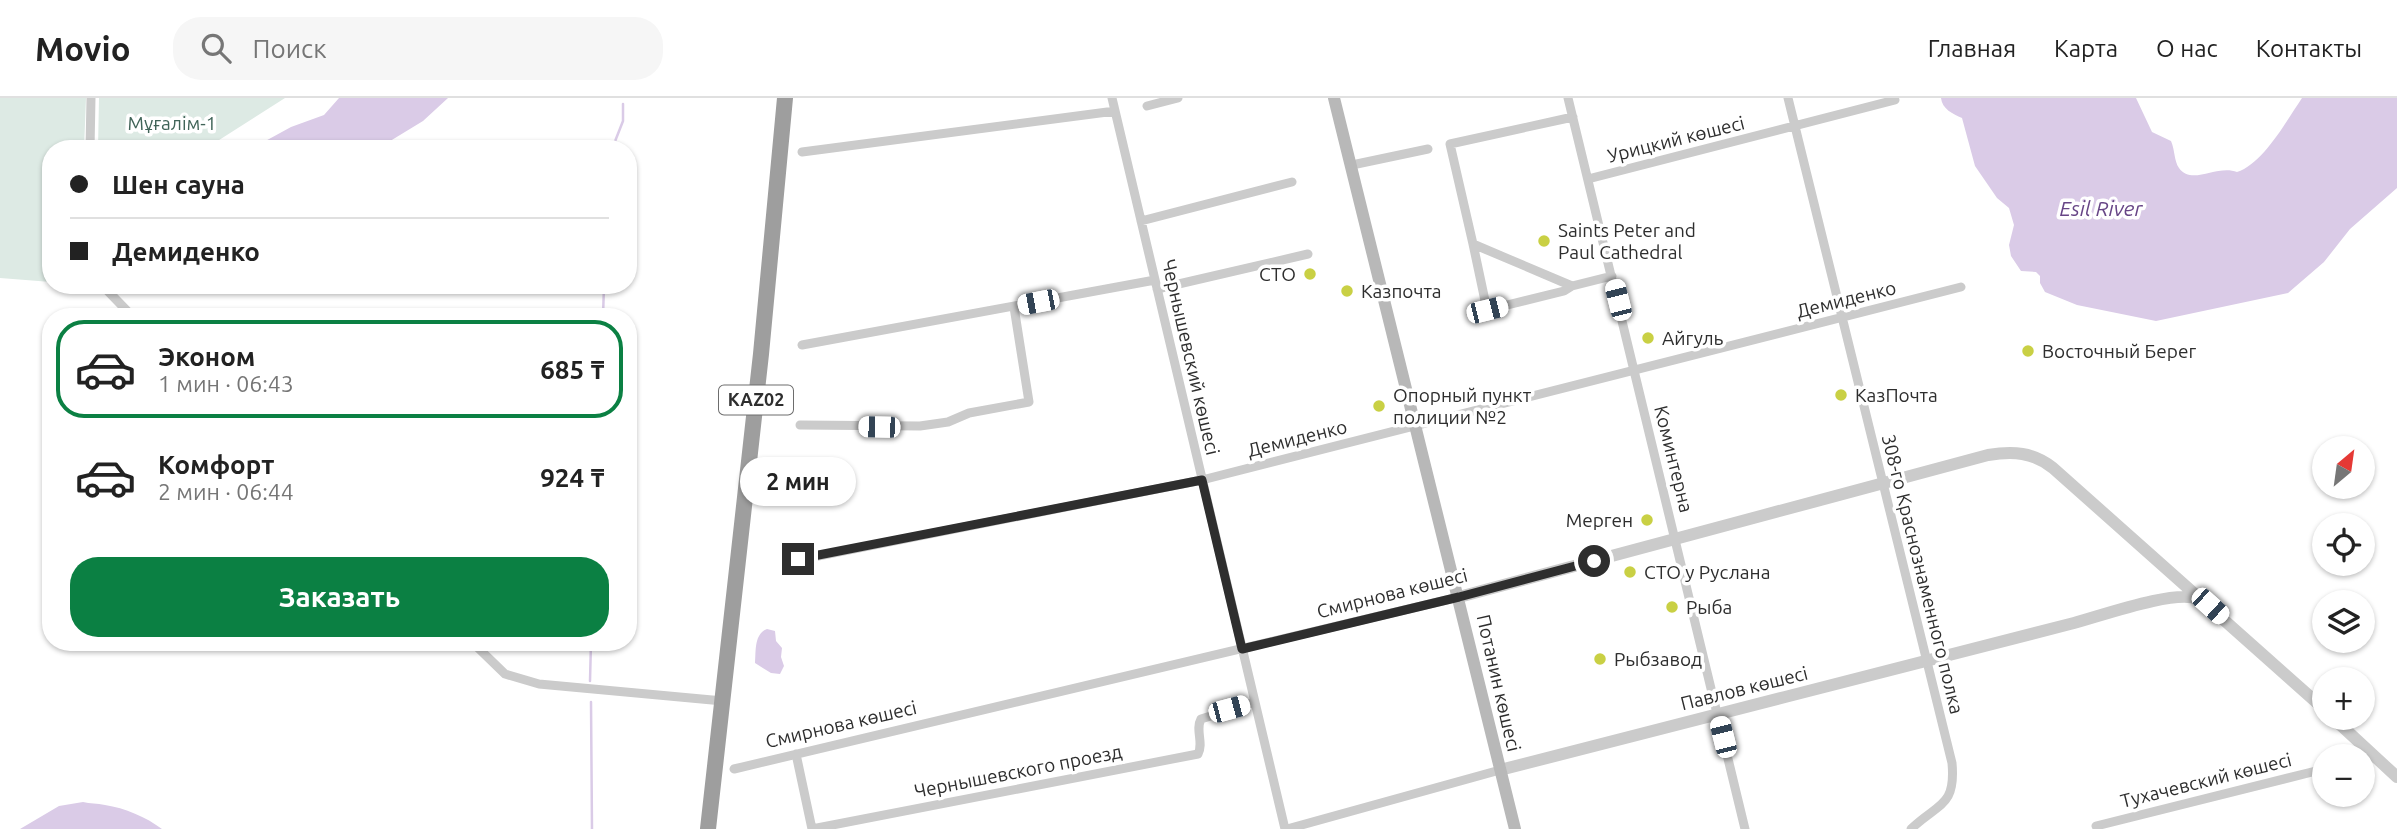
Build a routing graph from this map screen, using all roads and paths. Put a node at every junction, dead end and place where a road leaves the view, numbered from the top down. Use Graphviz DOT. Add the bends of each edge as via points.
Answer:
graph roads {
  1 [pos="91,98"];
  2 [pos="785,98"];
  3 [pos="1112,98"];
  4 [pos="1178,98"];
  5 [pos="1335,98"];
  6 [pos="1569,98"];
  7 [pos="1788,98"];
  8 [pos="1895,100"];
  9 [pos="1147,106"];
  10 [pos="1115,111"];
  11 [pos="1573,117"];
  12 [pos="1796,127"];
  13 [pos="90,140"];
  14 [pos="1428,149"];
  15 [pos="802,152"];
  16 [pos="1352,165"];
  17 [pos="1588,179"];
  18 [pos="1292,182"];
  19 [pos="1141,222"];
  20 [pos="1473,244"];
  21 [pos="1308,254"];
  22 [pos="1612,276"];
  23 [pos="1156,284"];
  24 [pos="1572,286"];
  25 [pos="1961,287"];
  26 [pos="111,294"];
  27 [pos="1014,307"];
  28 [pos="124,308"];
  29 [pos="1843,318"];
  30 [pos="802,345"];
  31 [pos="1634,371"];
  32 [pos="800,425"];
  33 [pos="1416,426"];
  34 [pos="1202,480"];
  35 [pos="1883,483"];
  36 [pos="1675,539"];
  37 [pos="798,559"];
  38 [pos="2168,569"];
  39 [pos="1459,597"];
  40 [pos="2155,602"];
  41 [pos="2210,606"];
  42 [pos="1242,649"];
  43 [pos="481,651"];
  44 [pos="1927,662"];
  45 [pos="2312,698"];
  46 [pos="723,701"];
  47 [pos="1255,702"];
  48 [pos="1717,715"];
  49 [pos="2344,730"];
  50 [pos="2357,744"];
  51 [pos="796,754"];
  52 [pos="2375,761"];
  53 [pos="734,769"];
  54 [pos="1500,770"];
  55 [pos="2312,772"];
  56 [pos="2397,777"];
  57 [pos="2096,826"];
  58 [pos="708,829"];
  59 [pos="812,829"];
  60 [pos="1286,829"];
  61 [pos="1515,829"];
  62 [pos="1745,829"];
  63 [pos="1911,829"];
  1 -- 13 [label="street"];
  2 -- 46 [label="highway, KAZ02"];
  3 -- 10 [label="street, Чернышевский көшесі"];
  4 -- 9 [label="street"];
  5 -- 16 [label="main road, Потанин көшесі"];
  6 -- 11 [label="street, Коминтерна"];
  7 -- 12 [label="street, 308-го Краснознаменного полка"];
  8 -- 12 [label="street, Урицкий көшесі"];
  10 -- 15 [label="street"];
  10 -- 19 [label="street, Чернышевский көшесі"];
  11 -- 17 [label="street, Коминтерна"];
  11 -- 20 [label="street" via="1450,144"];
  12 -- 17 [label="street, Урицкий көшесі"];
  12 -- 29 [label="street, 308-го Краснознаменного полка"];
  14 -- 16 [label="street"];
  16 -- 33 [label="main road, Потанин көшесі"];
  17 -- 22 [label="street, Коминтерна"];
  18 -- 19 [label="street"];
  19 -- 23 [label="street, Чернышевский көшесі"];
  20 -- 24 [label="street"];
  20 -- 24 [label="street" via="1487,310"];
  21 -- 23 [label="street"];
  22 -- 24 [label="street"];
  22 -- 31 [label="street, Коминтерна"];
  23 -- 27 [label="street"];
  23 -- 34 [label="street, Чернышевский көшесі"];
  25 -- 29 [label="street, Демиденко"];
  26 -- 28 [label="street"];
  27 -- 30 [label="street"];
  27 -- 32 [label="street" via="1029,402 920,426"];
  29 -- 31 [label="street, Демиденко"];
  29 -- 35 [label="street, 308-го Краснознаменного полка"];
  31 -- 33 [label="street, Демиденко"];
  31 -- 36 [label="street, Коминтерна"];
  33 -- 34 [label="street, Демиденко"];
  33 -- 39 [label="main road, Потанин көшесі"];
  34 -- 37 [label="street, Демиденко"];
  34 -- 42 [label="street, Чернышевский көшесі"];
  35 -- 36 [label="street, Смирнова көшесі"];
  35 -- 38 [label="street, Смирнова көшесі" via="2004,452 2028,454 2053,468"];
  35 -- 44 [label="street, 308-го Краснознаменного полка"];
  36 -- 39 [label="street, Смирнова көшесі"];
  36 -- 48 [label="street, Коминтерна"];
  38 -- 40 [label="street" via="2171,589"];
  38 -- 41 [label="street, Смирнова көшесі"];
  39 -- 42 [label="street, Смирнова көшесі"];
  39 -- 54 [label="main road, Потанин көшесі"];
  40 -- 41 [label="street, Павлов көшесі" via="2187,595"];
  40 -- 44 [label="street, Павлов көшесі"];
  41 -- 45 [label="street, Смирнова көшесі"];
  42 -- 47 [label="street, Чернышевский көшесі"];
  42 -- 51 [label="street, Смирнова көшесі"];
  43 -- 46 [label="street" via="505,674 538,684"];
  44 -- 48 [label="street, Павлов көшесі"];
  44 -- 63 [label="street, 308-го Краснознаменного полка" via="1952,785 1945,802"];
  46 -- 58 [label="highway, KAZ02"];
  47 -- 59 [label="street, Чернышевского проезд" via="1204,716 1198,723 1198,754"];
  47 -- 60 [label="street, Чернышевский көшесі"];
  48 -- 54 [label="street, Павлов көшесі"];
  48 -- 62 [label="street, Коминтерна"];
  49 -- 50 [label="street"];
  51 -- 53 [label="street, Смирнова көшесі"];
  51 -- 59 [label="street"];
  52 -- 56 [label="street"];
  54 -- 60 [label="street, Павлов көшесі"];
  54 -- 61 [label="main road, Потанин көшесі"];
  55 -- 57 [label="street, Тухачевский көшесі"];
}
